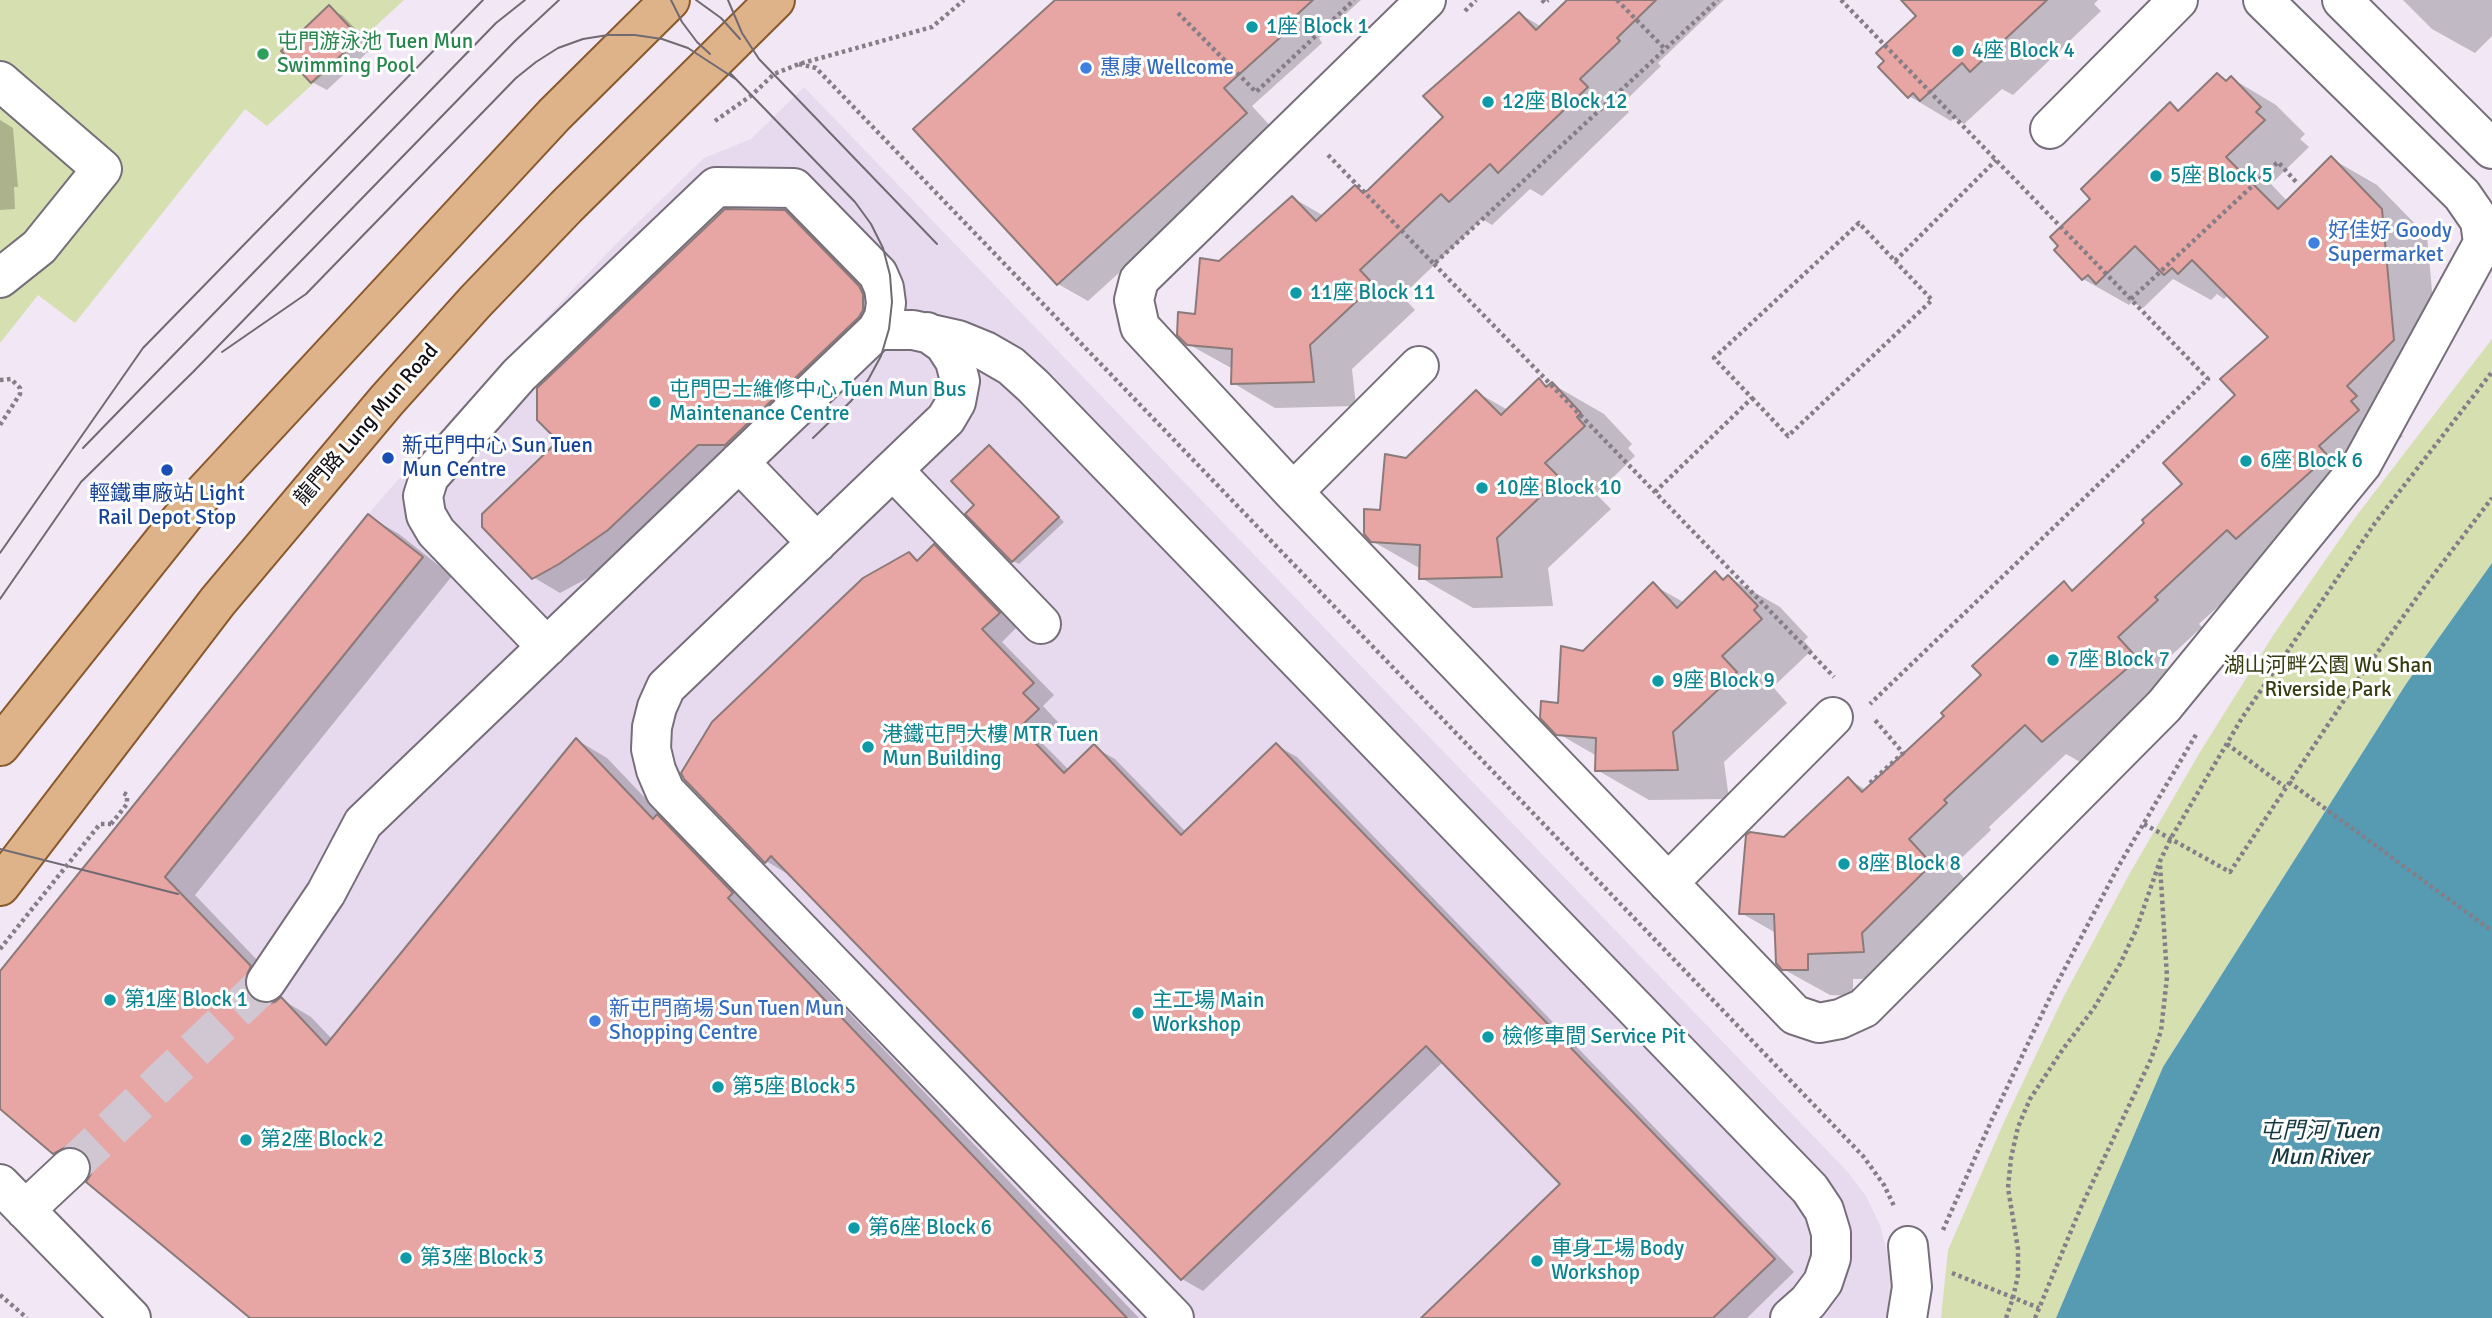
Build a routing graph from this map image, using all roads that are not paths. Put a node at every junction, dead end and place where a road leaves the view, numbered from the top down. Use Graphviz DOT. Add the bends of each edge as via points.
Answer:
graph roads {
  1 [pos="670,0"];
  2 [pos="775,0"];
  3 [pos="1426,0"];
  4 [pos="2178,0"];
  5 [pos="2263,0"];
  6 [pos="2342,0"];
  7 [pos="0,81"];
  8 [pos="2050,129"];
  9 [pos="2492,149"];
  10 [pos="0,278"];
  11 [pos="877,330"];
  12 [pos="927,332"];
  13 [pos="1419,366"];
  14 [pos="739,463"];
  15 [pos="893,470"];
  16 [pos="1293,492"];
  17 [pos="817,543"];
  18 [pos="1041,624"];
  19 [pos="547,647"];
  20 [pos="1849,713"];
  21 [pos="0,746"];
  22 [pos="1668,883"];
  23 [pos="0,886"];
  24 [pos="266,982"];
  25 [pos="70,1168"];
  26 [pos="12,1197"];
  27 [pos="1921,1254"];
  28 [pos="131,1318"];
  29 [pos="1174,1318"];
  30 [pos="1790,1318"];
  31 [pos="1907,1318"];
  1 -- 21 [label="main road" via="554,115 189,509"];
  2 -- 23 [label="main road, 龍門路 Lung Mun Road" via="557,216 387,400 218,601"];
  3 -- 16 [label="street" via="1139,280 1134,300 1140,327"];
  4 -- 8 [label="street"];
  5 -- 22 [label="street" via="2462,195 2480,221 2483,243 2475,261 2362,464 2164,706 1864,1008 1819,1023 1794,1015"];
  6 -- 9 [label="street"];
  7 -- 10 [label="street" via="102,169 39,247"];
  11 -- 12 [label="street"];
  11 -- 14 [label="street"];
  11 -- 19 [label="street" via="886,303 878,275 794,188 716,187 519,375 429,477 423,496 426,515 436,532"];
  12 -- 15 [label="street" via="944,344 955,361 960,381 956,402 946,419"];
  12 -- 30 [label="street" via="985,351 1033,386 1810,1189 1824,1210 1831,1233 1831,1258 1823,1282"];
  13 -- 16 [label="street"];
  14 -- 17 [label="street"];
  14 -- 19 [label="street"];
  15 -- 17 [label="street"];
  15 -- 18 [label="street"];
  16 -- 22 [label="street"];
  17 -- 29 [label="street" via="666,687 652,727 651,749 665,791"];
  19 -- 24 [label="street" via="363,823 326,893"];
  20 -- 22 [label="street"];
  25 -- 26 [label="street"];
  26 -- 28 [label="street"];
  27 -- 31 [label="street"];
}
